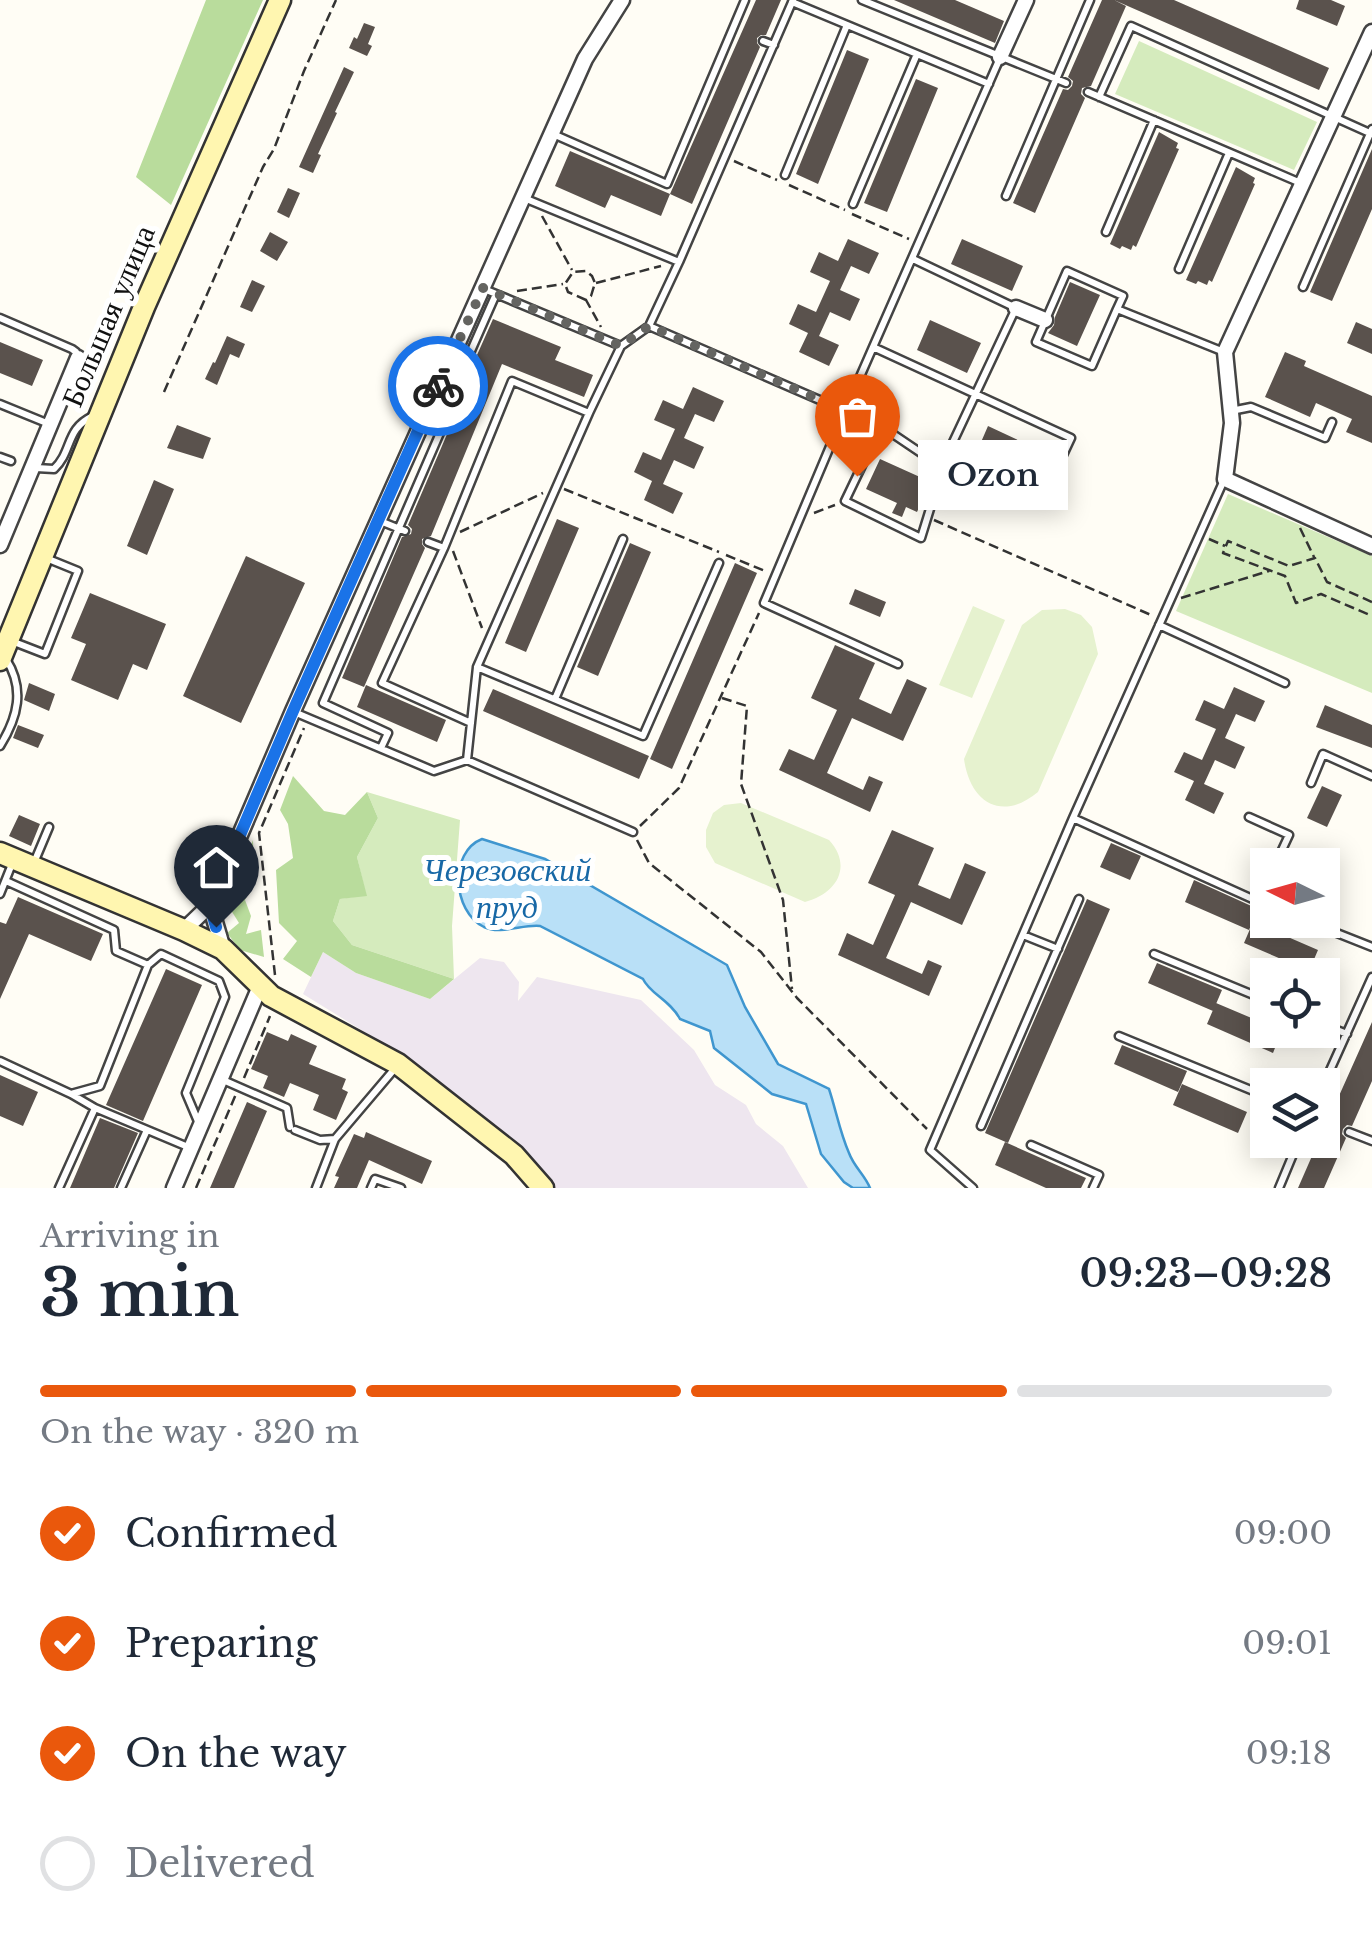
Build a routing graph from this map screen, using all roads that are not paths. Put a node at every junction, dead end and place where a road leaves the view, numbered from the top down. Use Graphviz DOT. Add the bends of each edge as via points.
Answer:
graph roads {
  1 [pos="280,0"];
  2 [pos="622,0"];
  3 [pos="746,0"];
  4 [pos="862,0"];
  5 [pos="1026,0"];
  6 [pos="1090,0"];
  7 [pos="793,1"];
  8 [pos="847,25"];
  9 [pos="1372,32"];
  10 [pos="763,41"];
  11 [pos="774,46"];
  12 [pos="918,54"];
  13 [pos="1000,57"];
  14 [pos="1062,81"];
  15 [pos="989,84"];
  16 [pos="1088,92"];
  17 [pos="1099,97"];
  18 [pos="1334,118"];
  19 [pos="1154,120"];
  20 [pos="1371,132"];
  21 [pos="552,134"];
  22 [pos="1229,152"];
  23 [pos="785,176"];
  24 [pos="1304,184"];
  25 [pos="1006,196"];
  26 [pos="529,200"];
  27 [pos="853,204"];
  28 [pos="1106,232"];
  29 [pos="913,259"];
  30 [pos="680,262"];
  31 [pos="1179,270"];
  32 [pos="1303,287"];
  33 [pos="489,291"];
  34 [pos="1016,308"];
  35 [pos="1117,309"];
  36 [pos="0,318"];
  37 [pos="1045,320"];
  38 [pos="649,326"];
  39 [pos="621,346"];
  40 [pos="873,347"];
  41 [pos="1225,352"];
  42 [pos="78,358"];
  43 [pos="976,394"];
  44 [pos="0,404"];
  45 [pos="1231,411"];
  46 [pos="845,412"];
  47 [pos="589,413"];
  48 [pos="99,414"];
  49 [pos="1332,422"];
  50 [pos="50,425"];
  51 [pos="881,426"];
  52 [pos="0,456"];
  53 [pos="946,457"];
  54 [pos="12,461"];
  55 [pos="32,468"];
  56 [pos="1225,478"];
  57 [pos="378,520"];
  58 [pos="401,530"];
  59 [pos="623,539"];
  60 [pos="428,542"];
  61 [pos="0,545"];
  62 [pos="1372,546"];
  63 [pos="444,548"];
  64 [pos="42,556"];
  65 [pos="719,563"];
  66 [pos="1161,622"];
  67 [pos="4,651"];
  68 [pos="898,664"];
  69 [pos="478,667"];
  70 [pos="1285,683"];
  71 [pos="555,700"];
  72 [pos="293,711"];
  73 [pos="471,722"];
  74 [pos="0,746"];
  75 [pos="381,748"];
  76 [pos="467,760"];
  77 [pos="1372,776"];
  78 [pos="1310,783"];
  79 [pos="1249,817"];
  80 [pos="1073,818"];
  81 [pos="49,827"];
  82 [pos="634,832"];
  83 [pos="1282,848"];
  84 [pos="16,859"];
  85 [pos="6,881"];
  86 [pos="0,894"];
  87 [pos="1250,898"];
  88 [pos="1079,899"];
  89 [pos="210,905"];
  90 [pos="184,930"];
  91 [pos="1340,934"];
  92 [pos="1023,935"];
  93 [pos="1372,946"];
  94 [pos="1058,948"];
  95 [pos="223,950"];
  96 [pos="1154,954"];
  97 [pos="148,965"];
  98 [pos="1372,977"];
  99 [pos="261,984"];
  100 [pos="1250,994"];
  101 [pos="1340,1031"];
  102 [pos="1347,1034"];
  103 [pos="1120,1036"];
  104 [pos="0,1062"];
  105 [pos="398,1064"];
  106 [pos="1331,1068"];
  107 [pos="220,1079"];
  108 [pos="1250,1089"];
  109 [pos="70,1094"];
  110 [pos="95,1108"];
  111 [pos="981,1126"];
  112 [pos="200,1127"];
  113 [pos="147,1130"];
  114 [pos="1349,1132"];
  115 [pos="335,1138"];
  116 [pos="1372,1141"];
  117 [pos="1030,1145"];
  118 [pos="191,1149"];
  119 [pos="1292,1158"];
  120 [pos="535,1184"];
  121 [pos="59,1188"];
  122 [pos="121,1188"];
  123 [pos="174,1188"];
  124 [pos="316,1188"];
  125 [pos="371,1188"];
  126 [pos="401,1188"];
  127 [pos="974,1188"];
  128 [pos="1093,1188"];
  129 [pos="1278,1188"];
  1 -- 48 [label="street, Большая улица"];
  2 -- 21 [label="street" via="585,59"];
  3 -- 21 [label="lane" via="667,184"];
  4 -- 13 [label="lane"];
  5 -- 13 [label="street"];
  6 -- 14 [label="lane"];
  7 -- 8 [label="lane"];
  7 -- 11 [label="lane"];
  8 -- 12 [label="lane"];
  8 -- 23 [label="lane"];
  9 -- 18 [label="street"];
  10 -- 11 [label="lane"];
  11 -- 30 [label="lane"];
  12 -- 15 [label="lane"];
  12 -- 27 [label="lane"];
  13 -- 14 [label="lane"];
  13 -- 15 [label="lane"];
  14 -- 25 [label="lane"];
  15 -- 29 [label="lane"];
  16 -- 17 [label="lane"];
  17 -- 18 [label="lane" via="1131,26"];
  17 -- 19 [label="lane"];
  18 -- 20 [label="lane"];
  18 -- 24 [label="street"];
  19 -- 22 [label="lane"];
  19 -- 28 [label="lane"];
  20 -- 32 [label="lane"];
  21 -- 26 [label="street"];
  22 -- 24 [label="lane"];
  22 -- 31 [label="lane"];
  24 -- 41 [label="street"];
  26 -- 30 [label="lane"];
  26 -- 33 [label="street"];
  29 -- 34 [label="lane"];
  29 -- 40 [label="lane"];
  30 -- 38 [label="lane"];
  33 -- 39 [label="lane"];
  33 -- 57 [label="street"];
  33 -- 58 [label="lane" via="469,366"];
  34 -- 37 [label="street"];
  34 -- 43 [label="lane"];
  35 -- 37 [label="lane" via="1123,296 1067,271"];
  35 -- 37 [label="lane" via="1092,366 1036,342"];
  35 -- 41 [label="lane"];
  36 -- 42 [label="lane" via="72,349"];
  38 -- 39 [label="lane"];
  38 -- 46 [label="lane"];
  39 -- 47 [label="lane"];
  40 -- 43 [label="lane"];
  40 -- 46 [label="lane"];
  41 -- 45 [label="street"];
  42 -- 50 [label="street"];
  43 -- 53 [label="lane"];
  43 -- 53 [label="lane" via="1071,438 1049,486 1041,502"];
  44 -- 50 [label="lane"];
  45 -- 49 [label="lane" via="1251,408 1325,438"];
  45 -- 56 [label="street"];
  46 -- 51 [label="lane"];
  46 -- 68 [label="lane" via="764,603"];
  47 -- 63 [label="lane" via="512,381"];
  47 -- 69 [label="lane"];
  48 -- 55 [label="lane" via="81,422 54,469"];
  48 -- 64 [label="street, Большая улица"];
  50 -- 55 [label="street"];
  51 -- 53 [label="lane" via="921,454"];
  51 -- 53 [label="lane" via="845,501 921,538"];
  52 -- 54 [label="lane"];
  55 -- 61 [label="street"];
  56 -- 62 [label="street"];
  56 -- 66 [label="lane"];
  57 -- 58 [label="lane"];
  57 -- 72 [label="street"];
  58 -- 75 [label="lane" via="323,703 388,733"];
  59 -- 71 [label="lane"];
  60 -- 63 [label="lane"];
  63 -- 73 [label="lane" via="382,683"];
  64 -- 67 [label="street, Большая улица"];
  64 -- 67 [label="lane" via="78,571 52,638 45,654"];
  65 -- 71 [label="lane" via="642,736"];
  66 -- 70 [label="lane"];
  66 -- 80 [label="lane"];
  67 -- 74 [label="lane" via="16,678 18,707"];
  69 -- 71 [label="lane"];
  69 -- 73 [label="lane"];
  72 -- 75 [label="lane"];
  72 -- 89 [label="street"];
  73 -- 76 [label="lane"];
  75 -- 76 [label="lane" via="434,771"];
  76 -- 82 [label="lane"];
  77 -- 78 [label="lane" via="1323,754"];
  79 -- 83 [label="lane" via="1288,835"];
  80 -- 87 [label="lane"];
  80 -- 92 [label="lane"];
  81 -- 84 [label="lane"];
  84 -- 85 [label="lane"];
  84 -- 90 [label="street"];
  85 -- 86 [label="lane"];
  85 -- 97 [label="lane" via="114,930 116,951"];
  88 -- 94 [label="lane"];
  89 -- 90 [label="street"];
  89 -- 95 [label="street"];
  90 -- 95 [label="street"];
  91 -- 93 [label="lane"];
  92 -- 94 [label="lane"];
  92 -- 127 [label="lane" via="930,1150"];
  94 -- 111 [label="lane"];
  95 -- 99 [label="street"];
  96 -- 100 [label="lane"];
  97 -- 109 [label="lane" via="100,1086"];
  97 -- 112 [label="lane" via="161,954 218,981 225,997 186,1093"];
  98 -- 102 [label="lane"];
  99 -- 105 [label="street" via="278,1000"];
  99 -- 107 [label="street"];
  101 -- 102 [label="lane"];
  102 -- 106 [label="lane"];
  103 -- 108 [label="lane"];
  104 -- 109 [label="lane"];
  105 -- 115 [label="lane"];
  105 -- 120 [label="street" via="514,1155"];
  107 -- 112 [label="street"];
  107 -- 115 [label="lane" via="286,1108 292,1128 320,1140"];
  109 -- 110 [label="lane"];
  110 -- 113 [label="lane"];
  110 -- 121 [label="lane"];
  112 -- 118 [label="street"];
  113 -- 118 [label="lane"];
  113 -- 122 [label="lane"];
  114 -- 116 [label="lane"];
  115 -- 124 [label="lane"];
  117 -- 128 [label="lane" via="1099,1175"];
  118 -- 123 [label="street"];
  119 -- 129 [label="lane"];
  125 -- 126 [label="lane" via="375,1179"];
}
